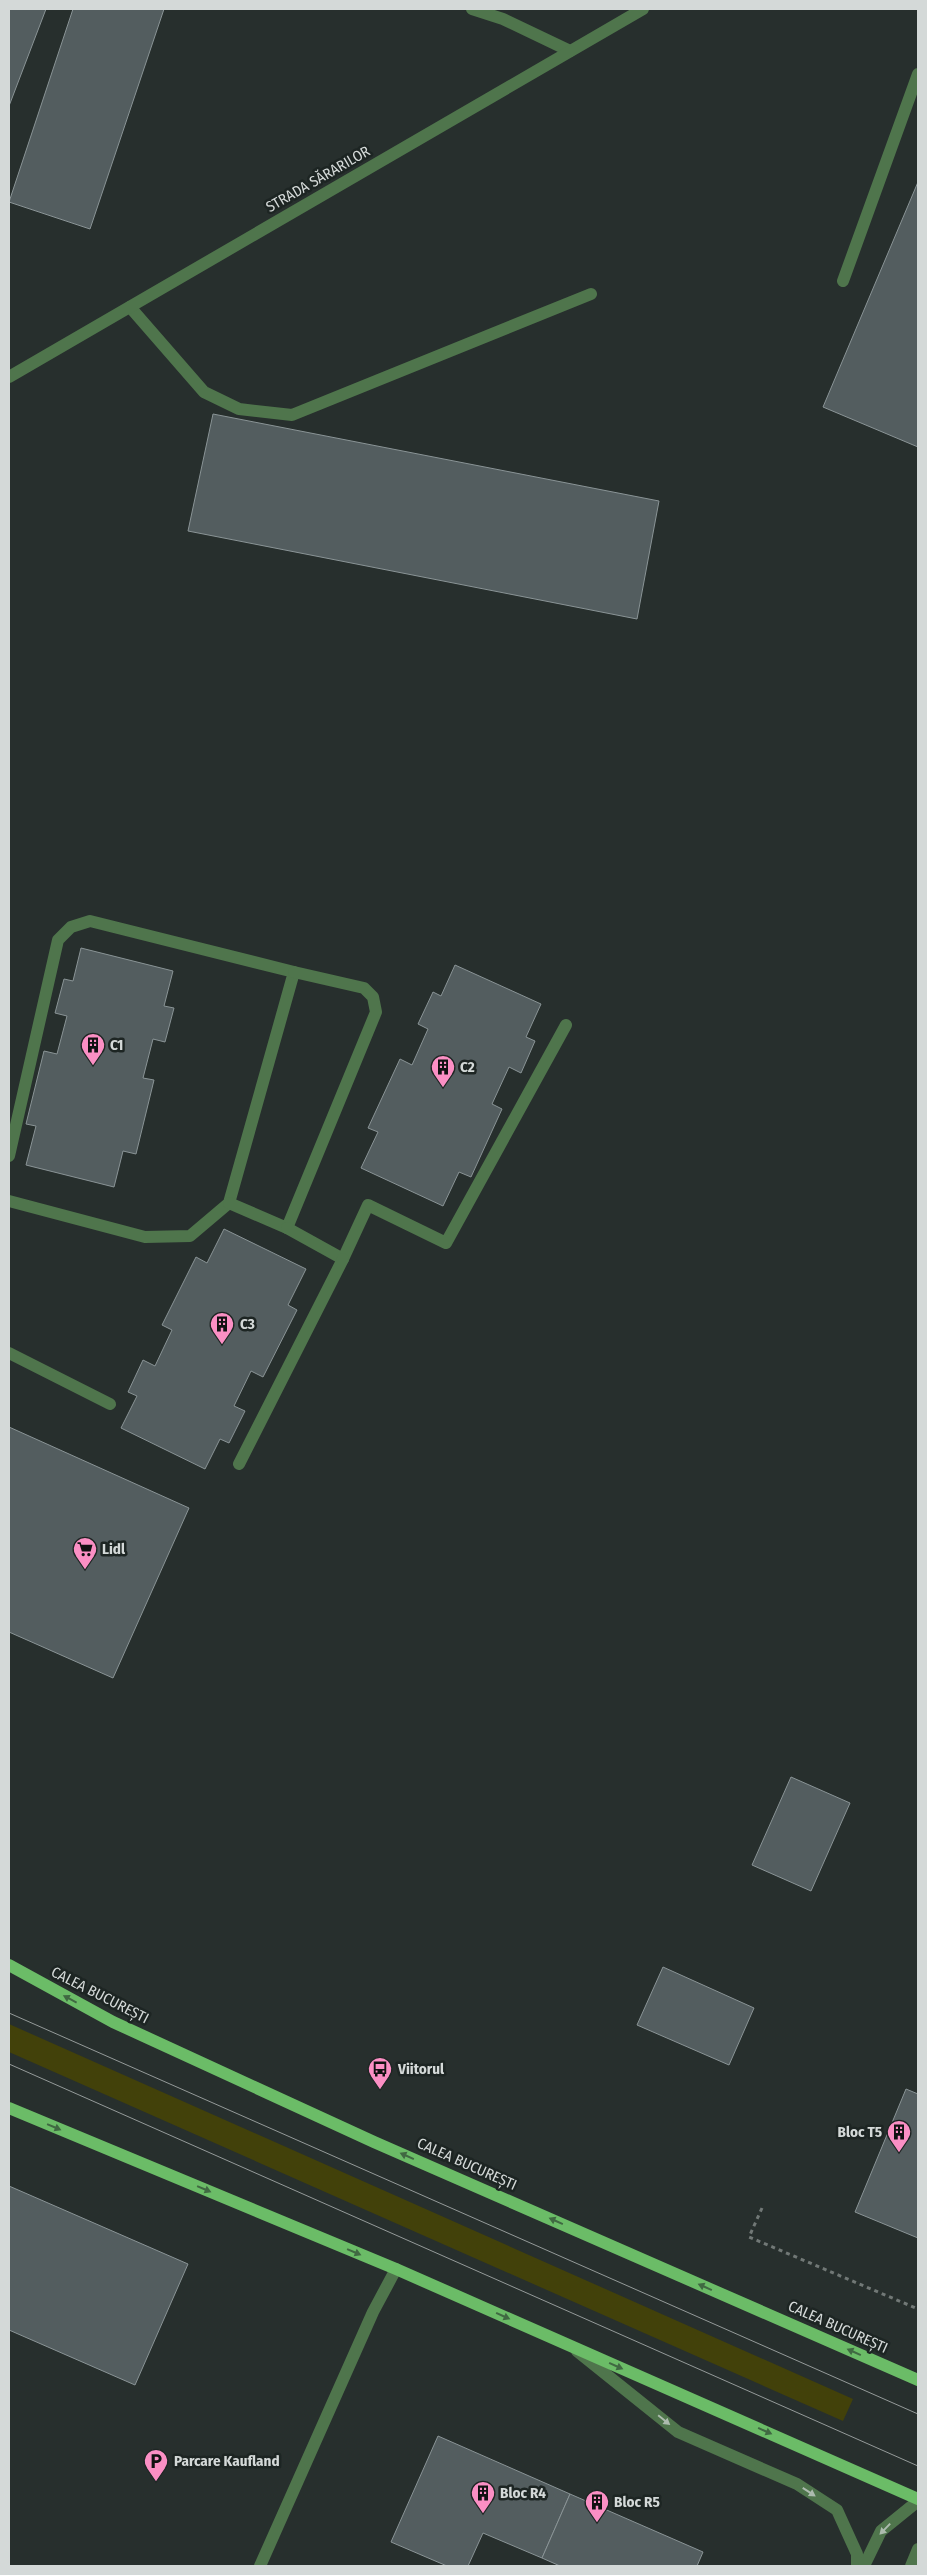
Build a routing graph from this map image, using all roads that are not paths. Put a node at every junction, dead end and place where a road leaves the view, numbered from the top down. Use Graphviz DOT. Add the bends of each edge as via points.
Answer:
graph roads {
  1 [pos="472,9"];
  2 [pos="643,9"];
  3 [pos="570,51"];
  4 [pos="918,74"];
  5 [pos="843,281"];
  6 [pos="591,294"];
  7 [pos="130,307"];
  8 [pos="9,377"];
  9 [pos="294,972"];
  10 [pos="566,1025"];
  11 [pos="9,1156"];
  12 [pos="9,1201"];
  13 [pos="229,1203"];
  14 [pos="287,1228"];
  15 [pos="343,1259"];
  16 [pos="9,1353"];
  17 [pos="110,1404"];
  18 [pos="239,1464"];
  19 [pos="9,1966"];
  20 [pos="9,2108"];
  21 [pos="396,2269"];
  22 [pos="571,2346"];
  23 [pos="918,2380"];
  24 [pos="918,2500"];
  25 [pos="918,2549"];
  26 [pos="260,2566"];
  27 [pos="857,2566"];
  28 [pos="864,2566"];
  29 [pos="910,2566"];
  1 -- 3 [label="street"];
  2 -- 3 [label="street, STRADA SĂRARILOR"];
  3 -- 7 [label="street, STRADA SĂRARILOR"];
  4 -- 5 [label="street"];
  6 -- 7 [label="street" via="292,415 239,409 204,392"];
  7 -- 8 [label="street, STRADA SĂRARILOR"];
  9 -- 11 [label="street" via="90,921 71,927 58,940"];
  9 -- 13 [label="street"];
  9 -- 14 [label="street" via="364,988 373,997 376,1012"];
  10 -- 15 [label="street" via="446,1242 368,1205"];
  12 -- 13 [label="street" via="145,1237 190,1236"];
  13 -- 14 [label="street"];
  14 -- 15 [label="street"];
  15 -- 18 [label="street"];
  16 -- 17 [label="street"];
  23 -- 19 [label="main road, CALEA BUCUREȘTI, one-way" via="356,2133 113,2022"];
  20 -- 21 [label="main road, one-way"];
  21 -- 22 [label="main road, one-way"];
  21 -- 26 [label="street" via="373,2312"];
  22 -- 24 [label="main road, one-way"];
  22 -- 27 [label="street, one-way" via="678,2432 797,2484 837,2510 857,2554"];
  24 -- 28 [label="street, one-way" via="881,2530"];
  25 -- 29 [label="street"];
}
